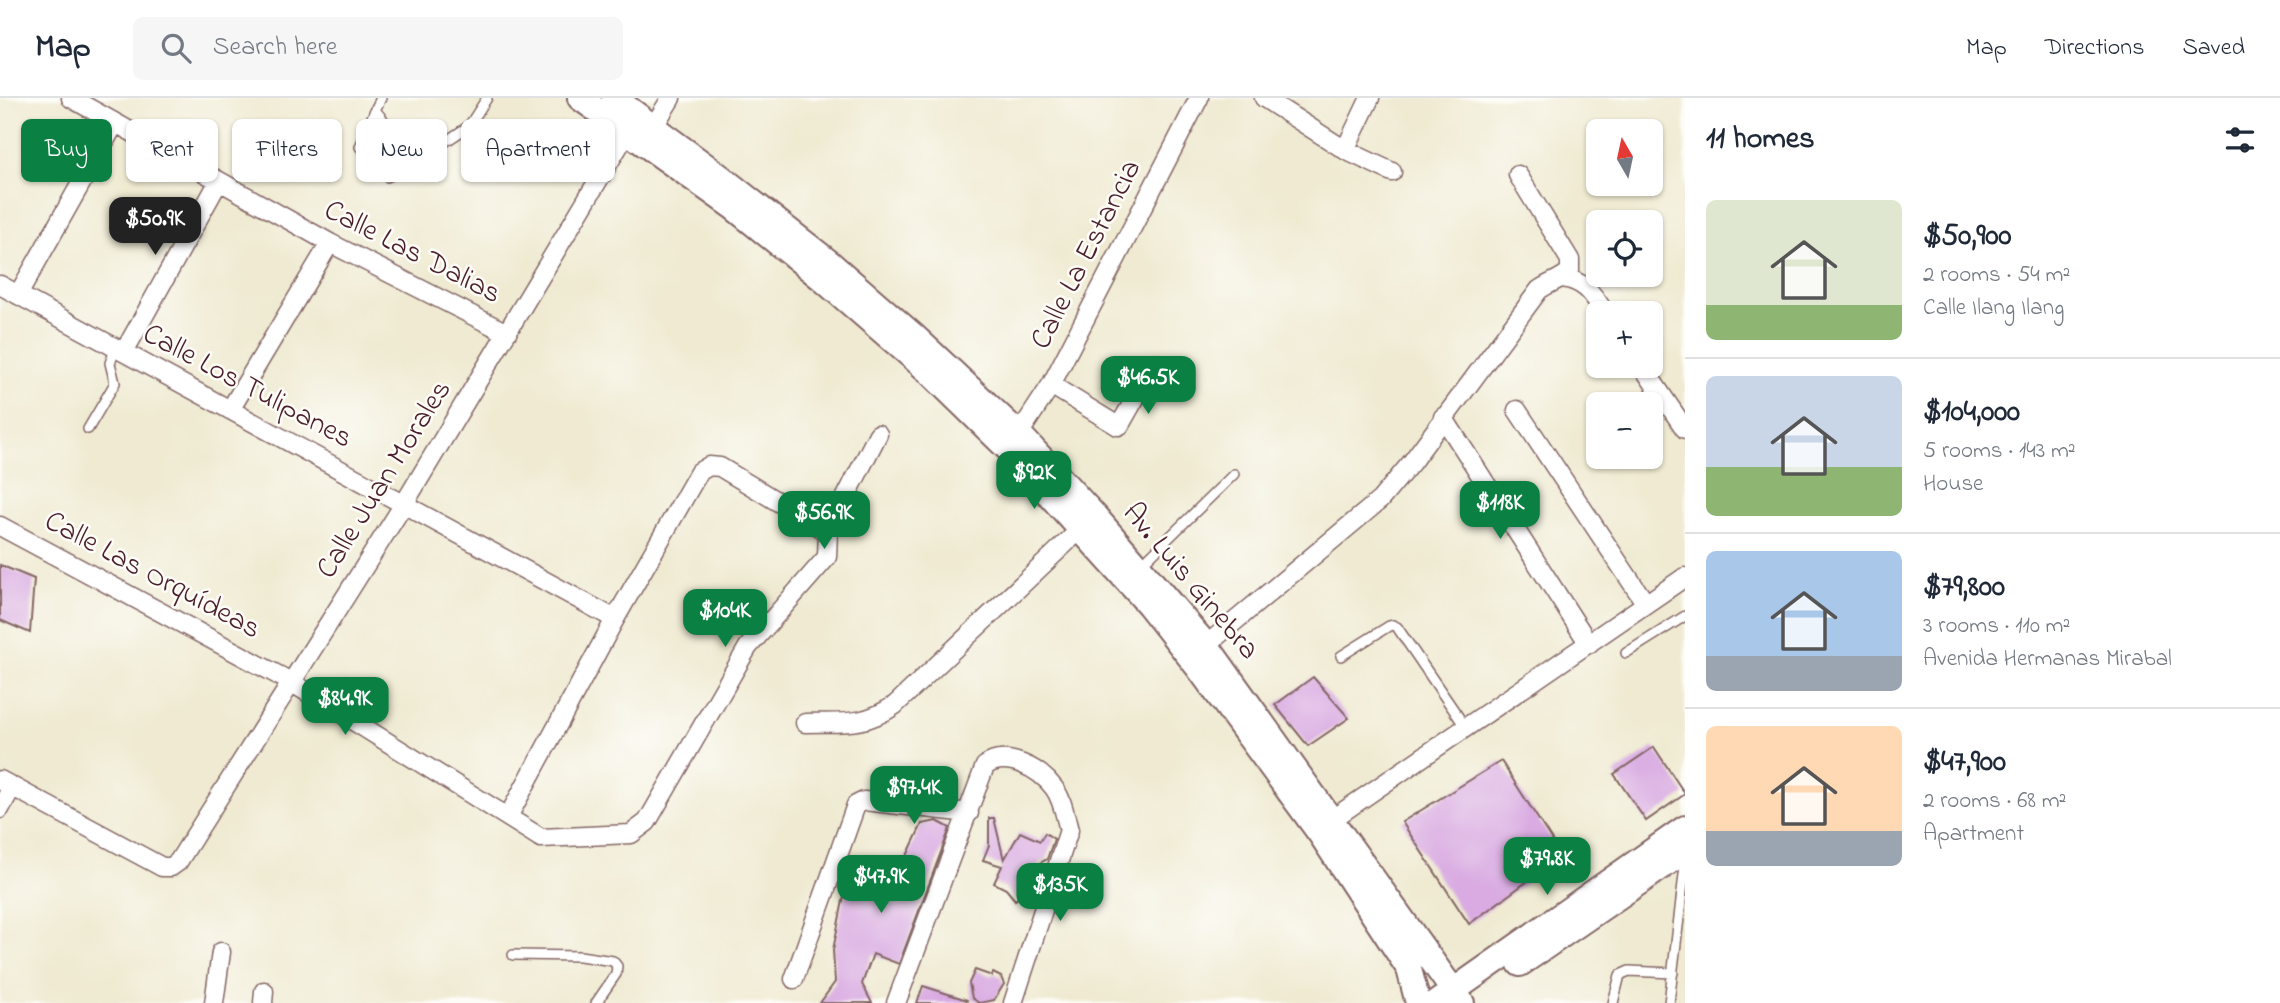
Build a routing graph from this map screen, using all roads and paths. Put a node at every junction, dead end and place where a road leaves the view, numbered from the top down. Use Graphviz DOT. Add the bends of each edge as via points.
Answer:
graph roads {
  1 [pos="71,98"];
  2 [pos="381,98"];
  3 [pos="487,98"];
  4 [pos="580,98"];
  5 [pos="614,98"];
  6 [pos="671,98"];
  7 [pos="1199,98"];
  8 [pos="1264,98"];
  9 [pos="1370,98"];
  10 [pos="375,110"];
  11 [pos="371,119"];
  12 [pos="383,119"];
  13 [pos="115,123"];
  14 [pos="639,125"];
  15 [pos="447,141"];
  16 [pos="1345,150"];
  17 [pos="1392,173"];
  18 [pos="1518,176"];
  19 [pos="219,181"];
  20 [pos="330,243"];
  21 [pos="1563,278"];
  22 [pos="0,285"];
  23 [pos="18,295"];
  24 [pos="1597,301"];
  25 [pos="507,333"];
  26 [pos="120,350"];
  27 [pos="1155,363"];
  28 [pos="1650,378"];
  29 [pos="1051,385"];
  30 [pos="230,410"];
  31 [pos="1517,410"];
  32 [pos="1443,417"];
  33 [pos="88,429"];
  34 [pos="1685,429"];
  35 [pos="878,434"];
  36 [pos="1014,442"];
  37 [pos="1234,474"];
  38 [pos="404,504"];
  39 [pos="1088,523"];
  40 [pos="0,526"];
  41 [pos="828,532"];
  42 [pos="1139,567"];
  43 [pos="1685,576"];
  44 [pos="1646,604"];
  45 [pos="1685,616"];
  46 [pos="615,619"];
  47 [pos="1589,644"];
  48 [pos="1198,652"];
  49 [pos="1626,653"];
  50 [pos="1341,656"];
  51 [pos="292,682"];
  52 [pos="805,723"];
  53 [pos="1466,728"];
  54 [pos="6,784"];
  55 [pos="0,809"];
  56 [pos="969,813"];
  57 [pos="508,817"];
  58 [pos="1331,820"];
  59 [pos="1685,828"];
  60 [pos="1685,851"];
  61 [pos="1685,866"];
  62 [pos="221,952"];
  63 [pos="513,955"];
  64 [pos="1673,973"];
  65 [pos="794,979"];
  66 [pos="1454,1000"];
  67 [pos="214,1003"];
  68 [pos="596,1003"];
  69 [pos="896,1003"];
  70 [pos="1013,1003"];
  71 [pos="1418,1003"];
  72 [pos="1613,1003"];
  73 [pos="1669,1003"];
  1 -- 13 [label="street, Calle Las Dalias"];
  2 -- 10 [label="lane"];
  3 -- 15 [label="lane" via="469,126"];
  4 -- 14 [label="street, Av. Luis Ginebra"];
  5 -- 14 [label="street, Av. Luis Ginebra"];
  6 -- 14 [label="street, Calle Juan Morales"];
  7 -- 29 [label="street, Calle La Estancia"];
  8 -- 16 [label="street"];
  9 -- 16 [label="street"];
  10 -- 11 [label="lane"];
  10 -- 12 [label="lane"];
  13 -- 19 [label="street, Calle Las Dalias"];
  13 -- 23 [label="street"];
  14 -- 25 [label="street, Calle Juan Morales"];
  14 -- 36 [label="street, Av. Luis Ginebra" via="830,263 914,336"];
  16 -- 17 [label="street"];
  18 -- 21 [label="street" via="1570,260 1570,271"];
  19 -- 20 [label="street, Calle Las Dalias"];
  19 -- 26 [label="street"];
  20 -- 25 [label="street, Calle Las Dalias"];
  20 -- 30 [label="street"];
  21 -- 24 [label="street" via="1588,288"];
  21 -- 32 [label="street" via="1539,290"];
  22 -- 23 [label="street, Calle Los Tulipanes"];
  23 -- 26 [label="street, Calle Los Tulipanes"];
  25 -- 38 [label="street, Calle Juan Morales"];
  26 -- 30 [label="street, Calle Los Tulipanes"];
  26 -- 33 [label="lane" via="110,363 115,383"];
  27 -- 29 [label="street" via="1121,425"];
  28 -- 34 [label="street"];
  29 -- 36 [label="street, Calle La Estancia"];
  30 -- 38 [label="street, Calle Los Tulipanes"];
  31 -- 44 [label="street"];
  32 -- 47 [label="street"];
  32 -- 48 [label="street" via="1380,500"];
  35 -- 41 [label="street, Calle Las Orquídeas"];
  36 -- 39 [label="street, Av. Luis Ginebra"];
  37 -- 42 [label="lane"];
  38 -- 46 [label="street, Calle Los Tulipanes"];
  38 -- 51 [label="street, Calle Juan Morales"];
  39 -- 42 [label="street, Av. Luis Ginebra"];
  39 -- 48 [label="street, Av. Luis Ginebra" via="1149,605"];
  39 -- 52 [label="street" via="895,705 860,722"];
  40 -- 51 [label="street, Calle Las Orquídeas"];
  41 -- 46 [label="street" via="720,467 709,466 699,472"];
  41 -- 57 [label="street, Calle Las Orquídeas" via="828,557 748,647 647,822 631,834 541,838"];
  42 -- 48 [label="street, Av. Luis Ginebra"];
  43 -- 44 [label="street"];
  44 -- 47 [label="street"];
  45 -- 49 [label="lane"];
  46 -- 57 [label="street"];
  47 -- 53 [label="street"];
  48 -- 58 [label="street, Av. Luis Ginebra"];
  48 -- 71 [label="street, Av. Luis Ginebra" via="1409,969"];
  50 -- 53 [label="lane" via="1388,626 1397,627"];
  51 -- 54 [label="street, Calle Juan Morales" via="171,867 162,867"];
  51 -- 57 [label="street, Calle Las Orquídeas"];
  53 -- 58 [label="street"];
  54 -- 55 [label="street"];
  56 -- 65 [label="street" via="864,801 856,805"];
  56 -- 69 [label="street"];
  56 -- 70 [label="street" via="985,766 1010,759 1055,789 1069,830"];
  58 -- 66 [label="street, Av. Luis Ginebra"];
  59 -- 66 [label="street"];
  60 -- 66 [label="street"];
  61 -- 64 [label="lane"];
  62 -- 67 [label="street"];
  63 -- 68 [label="lane" via="613,961 615,974"];
  64 -- 72 [label="lane" via="1629,971 1620,975"];
  64 -- 73 [label="lane"];
}
